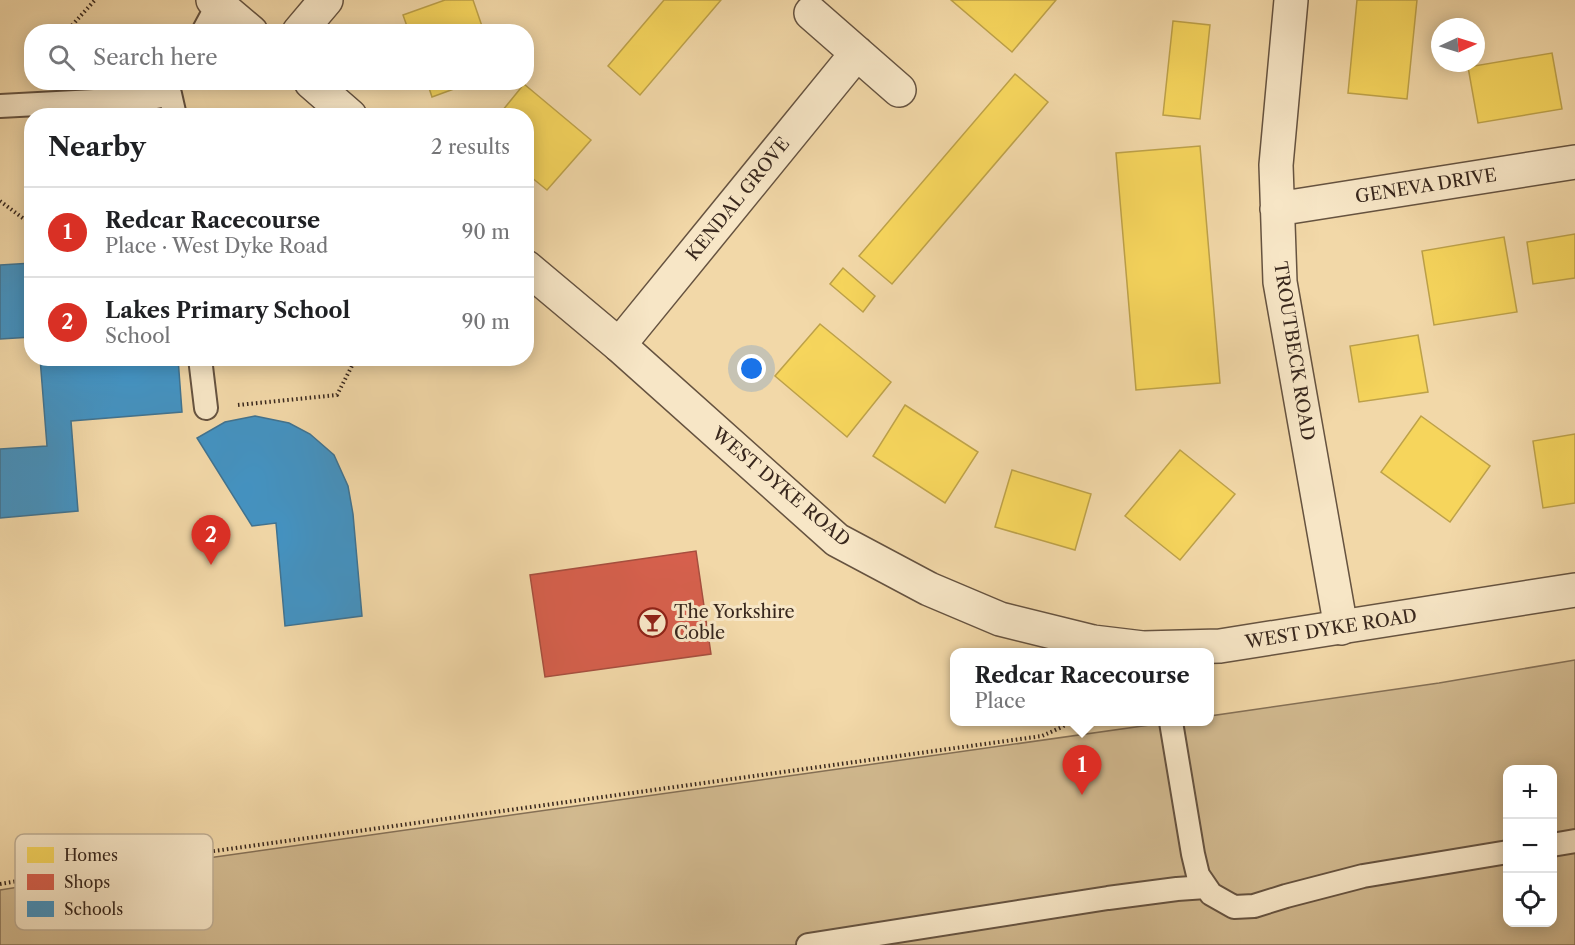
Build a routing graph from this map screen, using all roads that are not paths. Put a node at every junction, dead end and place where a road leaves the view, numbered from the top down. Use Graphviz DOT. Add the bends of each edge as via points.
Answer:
graph roads {
  1 [pos="326,0"];
  2 [pos="1292,0"];
  3 [pos="211,12"];
  4 [pos="811,13"];
  5 [pos="235,24"];
  6 [pos="306,24"];
  7 [pos="857,53"];
  8 [pos="320,90"];
  9 [pos="899,90"];
  10 [pos="174,97"];
  11 [pos="0,106"];
  12 [pos="341,108"];
  13 [pos="1575,162"];
  14 [pos="1277,209"];
  15 [pos="534,274"];
  16 [pos="619,345"];
  17 [pos="201,366"];
  18 [pos="206,408"];
  19 [pos="1575,590"];
  20 [pos="1341,628"];
  21 [pos="1131,648"];
  22 [pos="1182,648"];
  23 [pos="1172,726"];
  24 [pos="1575,841"];
  25 [pos="1557,844"];
  26 [pos="1503,853"];
  27 [pos="1206,887"];
  28 [pos="808,945"];
  1 -- 6 [label="street"];
  2 -- 14 [label="street, TROUTBECK ROAD" via="1275,165"];
  3 -- 5 [label="street"];
  4 -- 7 [label="street"];
  7 -- 9 [label="street"];
  7 -- 16 [label="street, KENDAL GROVE"];
  8 -- 12 [label="street"];
  10 -- 11 [label="lane"];
  13 -- 14 [label="street, GENEVA DRIVE"];
  14 -- 20 [label="street, TROUTBECK ROAD" via="1280,282"];
  15 -- 16 [label="street, WEST DYKE ROAD"];
  16 -- 21 [label="street, WEST DYKE ROAD" via="837,540 929,589 1000,619"];
  17 -- 18 [label="lane"];
  19 -- 20 [label="street, WEST DYKE ROAD"];
  20 -- 22 [label="street, WEST DYKE ROAD"];
  23 -- 27 [label="lane" via="1193,854 1198,875"];
  24 -- 25 [label="lane"];
  26 -- 27 [label="lane" via="1363,876 1254,906 1234,907"];
  27 -- 28 [label="lane" via="1108,898"];
}
